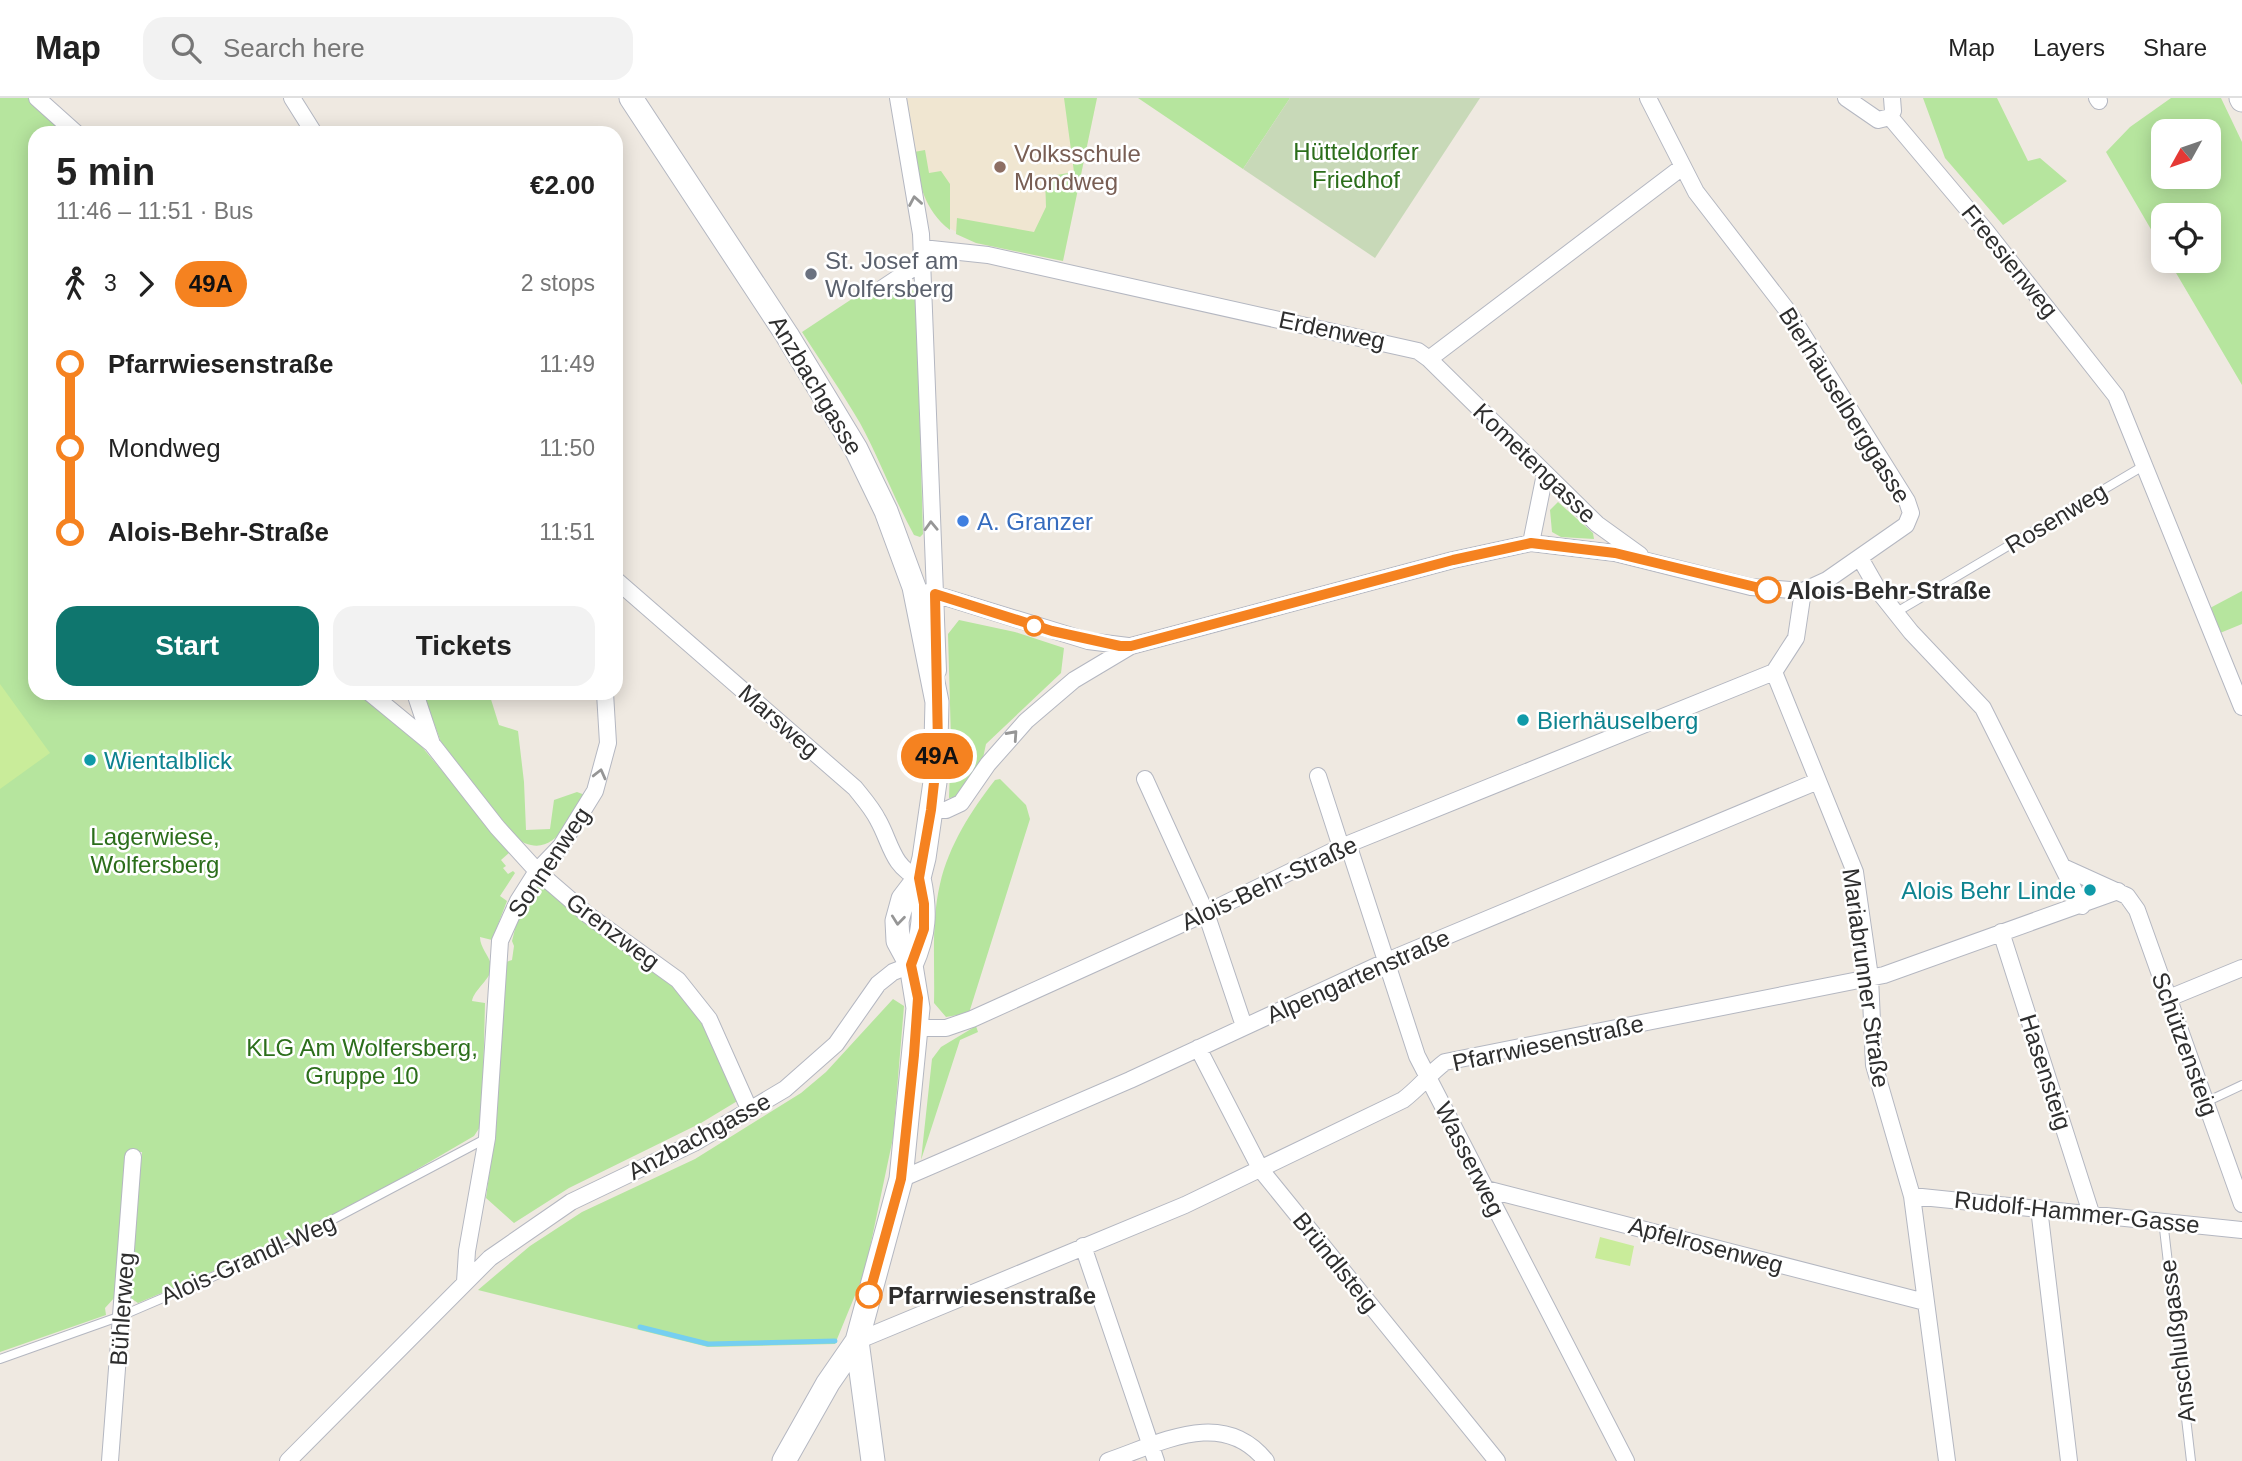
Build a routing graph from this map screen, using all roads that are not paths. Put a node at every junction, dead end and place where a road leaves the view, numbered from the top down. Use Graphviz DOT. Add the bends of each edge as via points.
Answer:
graph roads {
  1 [pos="37,98"];
  2 [pos="292,98"];
  3 [pos="631,98"];
  4 [pos="898,98"];
  5 [pos="1648,98"];
  6 [pos="1846,98"];
  7 [pos="1892,98"];
  8 [pos="1890,117"];
  9 [pos="68,126"];
  10 [pos="310,126"];
  11 [pos="1681,168"];
  12 [pos="922,255"];
  13 [pos="883,288"];
  14 [pos="1429,359"];
  15 [pos="2145,465"];
  16 [pos="1545,474"];
  17 [pos="1531,543"];
  18 [pos="1860,558"];
  19 [pos="1647,560"];
  20 [pos="623,586"];
  21 [pos="925,591"];
  22 [pos="1802,591"];
  23 [pos="1895,613"];
  24 [pos="1131,646"];
  25 [pos="1774,672"];
  26 [pos="379,700"];
  27 [pos="417,700"];
  28 [pos="605,700"];
  29 [pos="2242,707"];
  30 [pos="432,744"];
  31 [pos="1318,776"];
  32 [pos="1145,779"];
  33 [pos="1818,781"];
  34 [pos="931,810"];
  35 [pos="1345,845"];
  36 [pos="2063,867"];
  37 [pos="537,871"];
  38 [pos="919,878"];
  39 [pos="2118,891"];
  40 [pos="2082,905"];
  41 [pos="1206,913"];
  42 [pos="2001,932"];
  43 [pos="1387,961"];
  44 [pos="911,965"];
  45 [pos="2242,968"];
  46 [pos="1870,977"];
  47 [pos="2169,998"];
  48 [pos="1244,1026"];
  49 [pos="917,1028"];
  50 [pos="1198,1048"];
  51 [pos="1427,1075"];
  52 [pos="2242,1085"];
  53 [pos="2206,1102"];
  54 [pos="750,1111"];
  55 [pos="487,1138"];
  56 [pos="133,1157"];
  57 [pos="1261,1170"];
  58 [pos="901,1179"];
  59 [pos="1486,1188"];
  60 [pos="1912,1196"];
  61 [pos="2242,1204"];
  62 [pos="2039,1208"];
  63 [pos="2091,1213"];
  64 [pos="2163,1220"];
  65 [pos="2242,1230"];
  66 [pos="1083,1246"];
  67 [pos="464,1282"];
  68 [pos="1925,1302"];
  69 [pos="121,1316"];
  70 [pos="857,1341"];
  71 [pos="0,1359"];
  72 [pos="1153,1454"];
  73 [pos="1620,1459"];
  74 [pos="110,1461"];
  75 [pos="288,1461"];
  76 [pos="784,1461"];
  77 [pos="873,1461"];
  78 [pos="1108,1461"];
  79 [pos="1266,1461"];
  80 [pos="1497,1461"];
  81 [pos="1947,1461"];
  82 [pos="2069,1461"];
  83 [pos="2191,1461"];
  1 -- 9 [label="street"];
  2 -- 10 [label="street"];
  3 -- 21 [label="street, Anzbachgasse" via="839,418"];
  12 -- 4 [label="street, one-way"];
  5 -- 11 [label="street, Bierhäuselberggasse"];
  6 -- 8 [label="street" via="1870,117"];
  7 -- 8 [label="street"];
  8 -- 15 [label="street, Freesienweg" via="2106,381"];
  11 -- 14 [label="street"];
  11 -- 18 [label="street, Bierhäuselberggasse" via="1790,314 1907,501 1909,522"];
  12 -- 13 [label="street"];
  12 -- 14 [label="street, Erdenweg" via="1001,258 1400,345"];
  21 -- 12 [label="street, one-way"];
  14 -- 16 [label="street, Kometengasse"];
  15 -- 23 [label="lane, Rosenweg"];
  15 -- 29 [label="street, Freesienweg"];
  16 -- 17 [label="street"];
  16 -- 19 [label="street, Kometengasse" via="1597,524"];
  17 -- 19 [label="street"];
  17 -- 24 [label="street"];
  18 -- 22 [label="street, Bierhäuselberggasse"];
  18 -- 23 [label="street"];
  19 -- 22 [label="street" via="1751,587"];
  20 -- 38 [label="street, Marsweg" via="855,788 878,820 897,862"];
  21 -- 24 [label="street" via="1088,641"];
  21 -- 34 [label="street, Anzbachgasse" via="937,702"];
  22 -- 25 [label="street" via="1796,638"];
  23 -- 36 [label="street" via="1983,708"];
  34 -- 24 [label="street, one-way" via="961,803 1026,721 1074,680"];
  25 -- 33 [label="street, Mariabrunner Straße"];
  25 -- 35 [label="street, Alois-Behr-Straße"];
  26 -- 30 [label="street"];
  27 -- 30 [label="street, Grenzweg"];
  37 -- 28 [label="street, Sonnenweg, one-way" via="561,846 595,791 608,743"];
  30 -- 37 [label="street, Grenzweg"];
  31 -- 35 [label="street, Wasserweg"];
  32 -- 41 [label="street"];
  33 -- 43 [label="street, Alpengartenstraße"];
  33 -- 46 [label="street, Mariabrunner Straße" via="1855,872"];
  34 -- 38 [label="street, Anzbachgasse"];
  35 -- 41 [label="street, Alois-Behr-Straße"];
  35 -- 43 [label="street, Wasserweg"];
  36 -- 39 [label="street"];
  36 -- 40 [label="street"];
  37 -- 54 [label="street, Grenzweg" via="588,915 678,980 709,1019"];
  37 -- 55 [label="street, Sonnenweg" via="500,941"];
  38 -- 44 [label="street, Anzbachgasse" via="924,929"];
  39 -- 40 [label="street, Pfarrwiesenstraße"];
  39 -- 47 [label="street, Schützensteig" via="2137,910"];
  40 -- 42 [label="street, Pfarrwiesenstraße"];
  41 -- 48 [label="street"];
  41 -- 49 [label="street, Alois-Behr-Straße" via="972,1019 946,1028"];
  42 -- 46 [label="street, Pfarrwiesenstraße"];
  42 -- 63 [label="street, Hasensteig"];
  43 -- 48 [label="street, Alpengartenstraße"];
  43 -- 51 [label="street, Wasserweg"];
  44 -- 49 [label="street" via="918,998"];
  44 -- 54 [label="street, Anzbachgasse" via="878,985 818,1062"];
  45 -- 47 [label="street"];
  46 -- 51 [label="street, Pfarrwiesenstraße" via="1445,1062"];
  46 -- 60 [label="street, Mariabrunner Straße" via="1874,1065"];
  47 -- 53 [label="street, Schützensteig"];
  48 -- 50 [label="street, Alpengartenstraße"];
  49 -- 58 [label="street"];
  50 -- 57 [label="street, Bründlsteig"];
  50 -- 58 [label="street, Alpengartenstraße"];
  51 -- 57 [label="street, Pfarrwiesenstraße" via="1403,1100"];
  51 -- 59 [label="street, Wasserweg"];
  52 -- 53 [label="lane"];
  53 -- 61 [label="street, Schützensteig"];
  54 -- 67 [label="street, Anzbachgasse" via="552,1213"];
  55 -- 67 [label="street, Sonnenweg"];
  55 -- 69 [label="lane, Alois-Grandl-Weg" via="275,1251"];
  56 -- 69 [label="street, Bühlerweg"];
  57 -- 66 [label="street, Pfarrwiesenstraße"];
  57 -- 80 [label="street, Bründlsteig"];
  58 -- 70 [label="street"];
  59 -- 68 [label="street, Apfelrosenweg"];
  59 -- 73 [label="street, Wasserweg"];
  60 -- 62 [label="street, Rudolf-Hammer-Gasse"];
  60 -- 68 [label="street, Mariabrunner Straße"];
  62 -- 63 [label="street, Rudolf-Hammer-Gasse"];
  62 -- 82 [label="street"];
  63 -- 64 [label="street, Rudolf-Hammer-Gasse"];
  64 -- 65 [label="street, Rudolf-Hammer-Gasse"];
  64 -- 83 [label="lane, Anschlußgasse"];
  66 -- 70 [label="street, Pfarrwiesenstraße"];
  66 -- 72 [label="street"];
  67 -- 75 [label="street, Anzbachgasse"];
  68 -- 81 [label="street, Mariabrunner Straße"];
  69 -- 71 [label="lane, Alois-Grandl-Weg"];
  69 -- 74 [label="street, Bühlerweg"];
  70 -- 76 [label="street"];
  70 -- 77 [label="street"];
  72 -- 78 [label="street"];
  72 -- 79 [label="street" via="1203,1430 1233,1435 1258,1450"];
}
